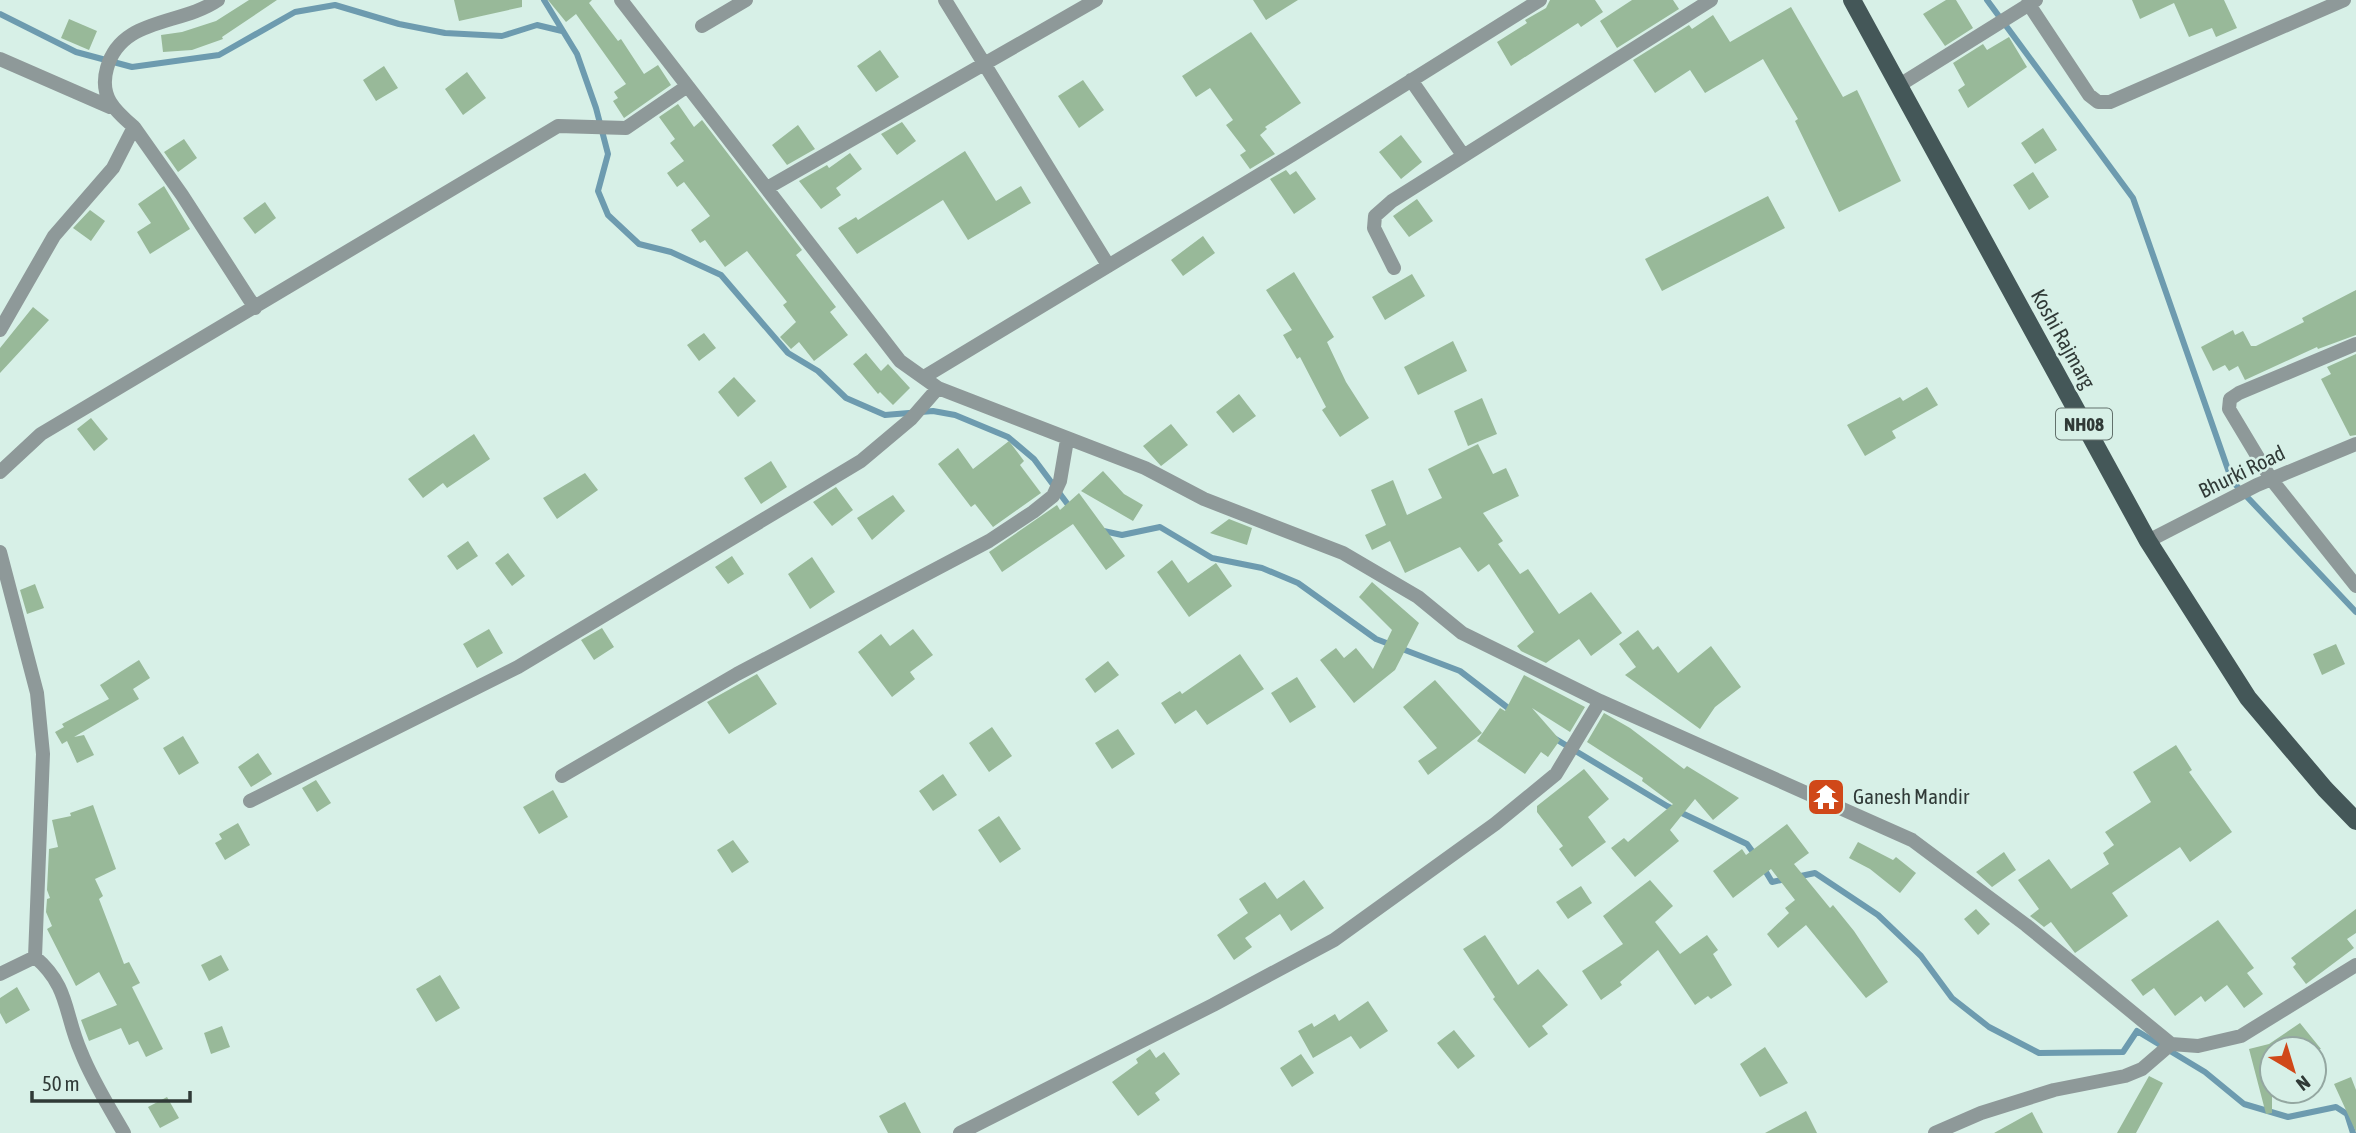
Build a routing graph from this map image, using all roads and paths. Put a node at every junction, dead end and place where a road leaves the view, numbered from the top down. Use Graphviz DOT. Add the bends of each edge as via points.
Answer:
graph roads {
  1 [pos="218,0"];
  2 [pos="621,0"];
  3 [pos="747,0"];
  4 [pos="944,0"];
  5 [pos="1096,0"];
  6 [pos="1540,0"];
  7 [pos="1711,0"];
  8 [pos="1852,0"];
  9 [pos="2344,0"];
  10 [pos="2032,1"];
  11 [pos="702,26"];
  12 [pos="0,59"];
  13 [pos="984,64"];
  14 [pos="1411,80"];
  15 [pos="1898,86"];
  16 [pos="686,87"];
  17 [pos="110,107"];
  18 [pos="134,127"];
  19 [pos="1464,155"];
  20 [pos="766,188"];
  21 [pos="1108,265"];
  22 [pos="1394,268"];
  23 [pos="255,308"];
  24 [pos="0,330"];
  25 [pos="2356,344"];
  26 [pos="924,377"];
  27 [pos="938,388"];
  28 [pos="1067,440"];
  29 [pos="2356,444"];
  30 [pos="0,472"];
  31 [pos="2264,482"];
  32 [pos="2148,541"];
  33 [pos="0,552"];
  34 [pos="2356,586"];
  35 [pos="1600,701"];
  36 [pos="562,776"];
  37 [pos="250,802"];
  38 [pos="2356,821"];
  39 [pos="35,957"];
  40 [pos="2356,965"];
  41 [pos="0,974"];
  42 [pos="2169,1045"];
  43 [pos="124,1133"];
  44 [pos="960,1133"];
  45 [pos="1935,1133"];
  1 -- 17 [label="street" via="119,41 105,73"];
  2 -- 16 [label="street"];
  3 -- 11 [label="street"];
  4 -- 13 [label="street"];
  5 -- 13 [label="street"];
  6 -- 14 [label="street"];
  7 -- 19 [label="street"];
  8 -- 15 [label="main road, Koshi Rajmarg / NH08"];
  9 -- 10 [label="street" via="2110,102 2098,102 2089,95"];
  10 -- 15 [label="street"];
  12 -- 17 [label="street"];
  13 -- 20 [label="street"];
  13 -- 21 [label="street"];
  14 -- 19 [label="street"];
  14 -- 21 [label="street"];
  15 -- 32 [label="main road, Koshi Rajmarg / NH08"];
  16 -- 20 [label="street"];
  16 -- 23 [label="street" via="626,128 558,126"];
  17 -- 18 [label="street"];
  18 -- 23 [label="street"];
  18 -- 24 [label="street" via="113,168 54,236"];
  19 -- 22 [label="street" via="1375,216 1374,228"];
  20 -- 26 [label="street" via="900,361"];
  21 -- 26 [label="street"];
  23 -- 30 [label="street" via="41,435"];
  25 -- 31 [label="street" via="2230,399 2230,409"];
  26 -- 27 [label="street"];
  27 -- 28 [label="street"];
  27 -- 37 [label="street" via="911,419 861,461 518,667"];
  28 -- 35 [label="street" via="1145,468 1204,499 1343,553 1418,597 1462,634"];
  28 -- 36 [label="street" via="1053,496 989,541 737,674"];
  29 -- 31 [label="street, Bhurki Road"];
  31 -- 32 [label="street, Bhurki Road"];
  31 -- 34 [label="street"];
  32 -- 38 [label="main road, Koshi Rajmarg / NH08" via="2248,698"];
  33 -- 39 [label="street" via="37,693 41,730"];
  35 -- 42 [label="street" via="1912,840 2026,925"];
  35 -- 44 [label="street" via="1556,774 1495,824 1334,940"];
  39 -- 41 [label="street"];
  39 -- 43 [label="street" via="61,987 80,1051"];
  40 -- 42 [label="street" via="2241,1036 2198,1046"];
  42 -- 45 [label="street" via="2142,1069 2125,1076 2054,1090"];
}
